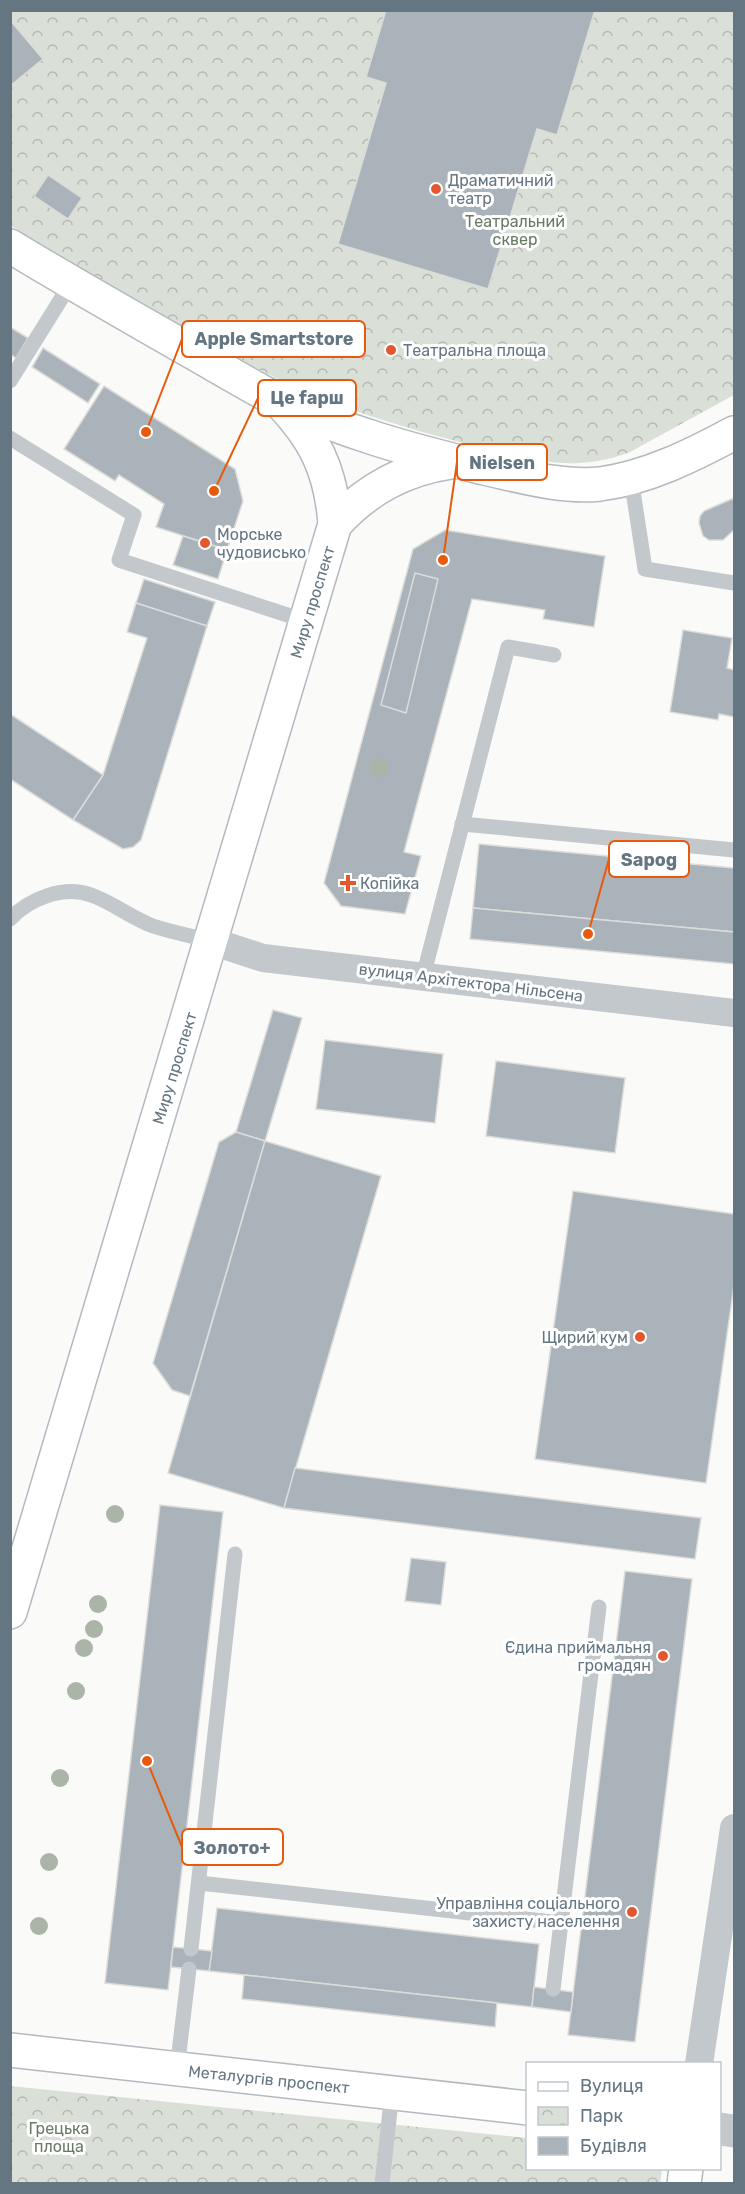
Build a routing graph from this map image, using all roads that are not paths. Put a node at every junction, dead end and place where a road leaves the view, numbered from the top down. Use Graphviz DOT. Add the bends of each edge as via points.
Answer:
graph roads {
  1 [pos="10,246"];
  2 [pos="71,283"];
  3 [pos="10,381"];
  4 [pos="278,400"];
  5 [pos="735,433"];
  6 [pos="10,438"];
  7 [pos="456,461"];
  8 [pos="631,478"];
  9 [pos="335,524"];
  10 [pos="735,583"];
  11 [pos="306,621"];
  12 [pos="554,654"];
  13 [pos="462,824"];
  14 [pos="735,850"];
  15 [pos="10,919"];
  16 [pos="211,941"];
  17 [pos="423,976"];
  18 [pos="735,1013"];
  19 [pos="235,1554"];
  20 [pos="599,1607"];
  21 [pos="10,1612"];
  22 [pos="735,1828"];
  23 [pos="199,1883"];
  24 [pos="561,1923"];
  25 [pos="191,1949"];
  26 [pos="189,1969"];
  27 [pos="553,1989"];
  28 [pos="10,2050"];
  29 [pos="699,2062"];
  30 [pos="177,2069"];
  31 [pos="392,2092"];
  32 [pos="526,2108"];
  33 [pos="382,2184"];
  1 -- 2 [label="main road, Миру проспект"];
  2 -- 3 [label="lane"];
  2 -- 4 [label="main road, Миру проспект"];
  4 -- 7 [label="main road, Миру проспект" via="376,438"];
  4 -- 9 [label="main road, Миру проспект" via="316,446 327,473"];
  5 -- 8 [label="main road, Миру проспект"];
  6 -- 11 [label="lane" via="134,515 119,560"];
  7 -- 8 [label="main road, Миру проспект" via="565,484"];
  7 -- 9 [label="main road, Миру проспект" via="427,465 399,475 373,489"];
  8 -- 10 [label="lane" via="645,569"];
  9 -- 11 [label="main road, Миру проспект"];
  11 -- 16 [label="main road, Миру проспект"];
  12 -- 13 [label="lane" via="508,647"];
  13 -- 14 [label="lane"];
  13 -- 17 [label="lane"];
  15 -- 16 [label="lane" via="33,901 51,894 90,894 152,926"];
  16 -- 17 [label="street, вулиця Архітектора Нільсена" via="263,958"];
  16 -- 21 [label="main road, Миру проспект"];
  17 -- 18 [label="street, вулиця Архітектора Нільсена"];
  19 -- 23 [label="lane"];
  20 -- 24 [label="lane"];
  22 -- 29 [label="street"];
  23 -- 24 [label="lane"];
  23 -- 25 [label="lane"];
  24 -- 27 [label="lane"];
  26 -- 30 [label="lane"];
  28 -- 30 [label="main road, Металургів проспект"];
  30 -- 31 [label="main road, Металургів проспект"];
  31 -- 32 [label="main road, Металургів проспект"];
  31 -- 33 [label="lane"];
}
